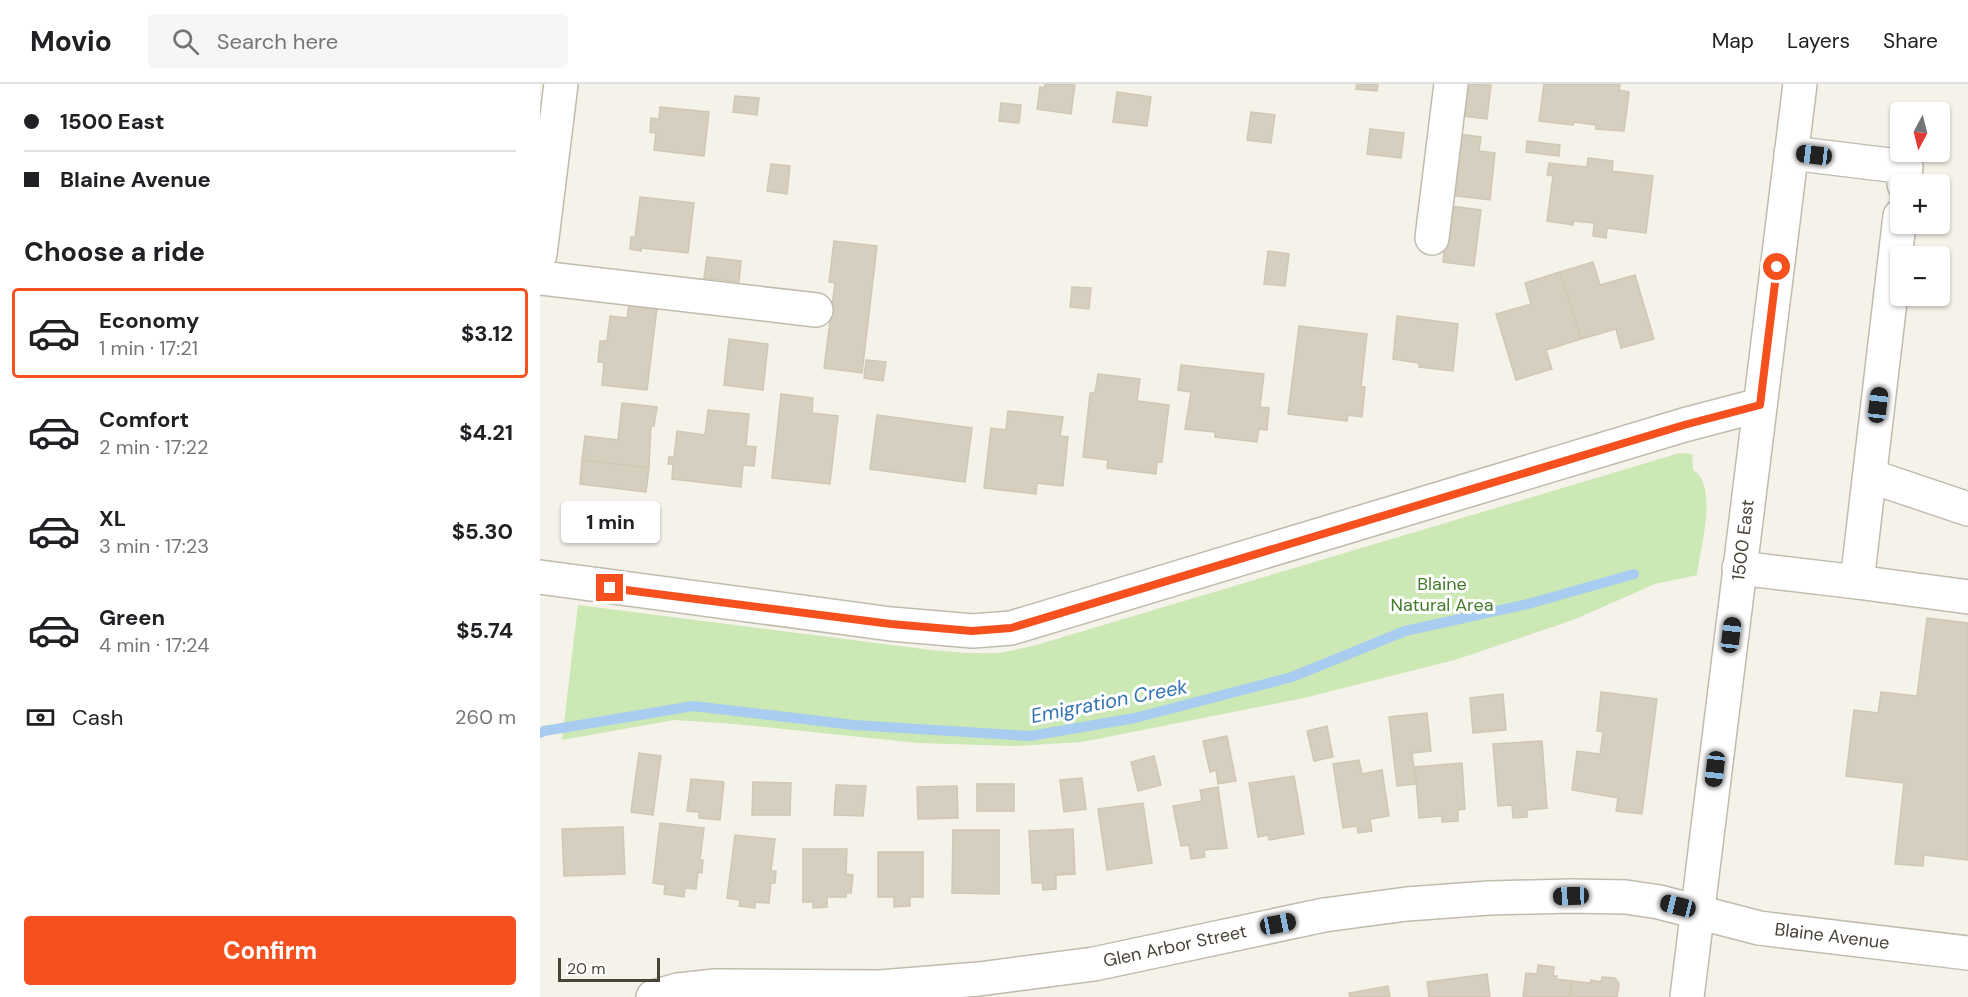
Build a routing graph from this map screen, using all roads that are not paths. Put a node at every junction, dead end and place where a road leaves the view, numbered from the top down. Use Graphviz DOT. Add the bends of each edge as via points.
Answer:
graph roads {
  1 [pos="561,84"];
  2 [pos="1451,84"];
  3 [pos="1800,84"];
  4 [pos="1791,153"];
  5 [pos="1905,174"];
  6 [pos="1898,234"];
  7 [pos="1432,238"];
  8 [pos="540,254"];
  9 [pos="540,278"];
  10 [pos="816,310"];
  11 [pos="1760,405"];
  12 [pos="1870,476"];
  13 [pos="1968,509"];
  14 [pos="1739,567"];
  15 [pos="540,577"];
  16 [pos="1857,582"];
  17 [pos="1968,597"];
  18 [pos="1697,911"];
  19 [pos="1968,953"];
  20 [pos="653,997"];
  21 [pos="1687,997"];
  1 -- 8 [label="street"];
  2 -- 7 [label="street"];
  3 -- 4 [label="street, 1500 East"];
  4 -- 5 [label="street" via="1906,167"];
  4 -- 11 [label="street, 1500 East"];
  6 -- 12 [label="street"];
  9 -- 10 [label="street"];
  11 -- 14 [label="street, 1500 East"];
  11 -- 15 [label="street" via="1011,628 972,631 891,624"];
  12 -- 13 [label="street"];
  12 -- 16 [label="street"];
  14 -- 16 [label="street"];
  14 -- 18 [label="street, 1500 East"];
  16 -- 17 [label="street"];
  18 -- 19 [label="street, Blaine Avenue" via="1759,928"];
  18 -- 20 [label="street, Glen Arbor Street" via="1626,897 1407,904 1324,915 1094,964 979,979 880,987 715,987"];
  18 -- 21 [label="street, 1500 East"];
}
